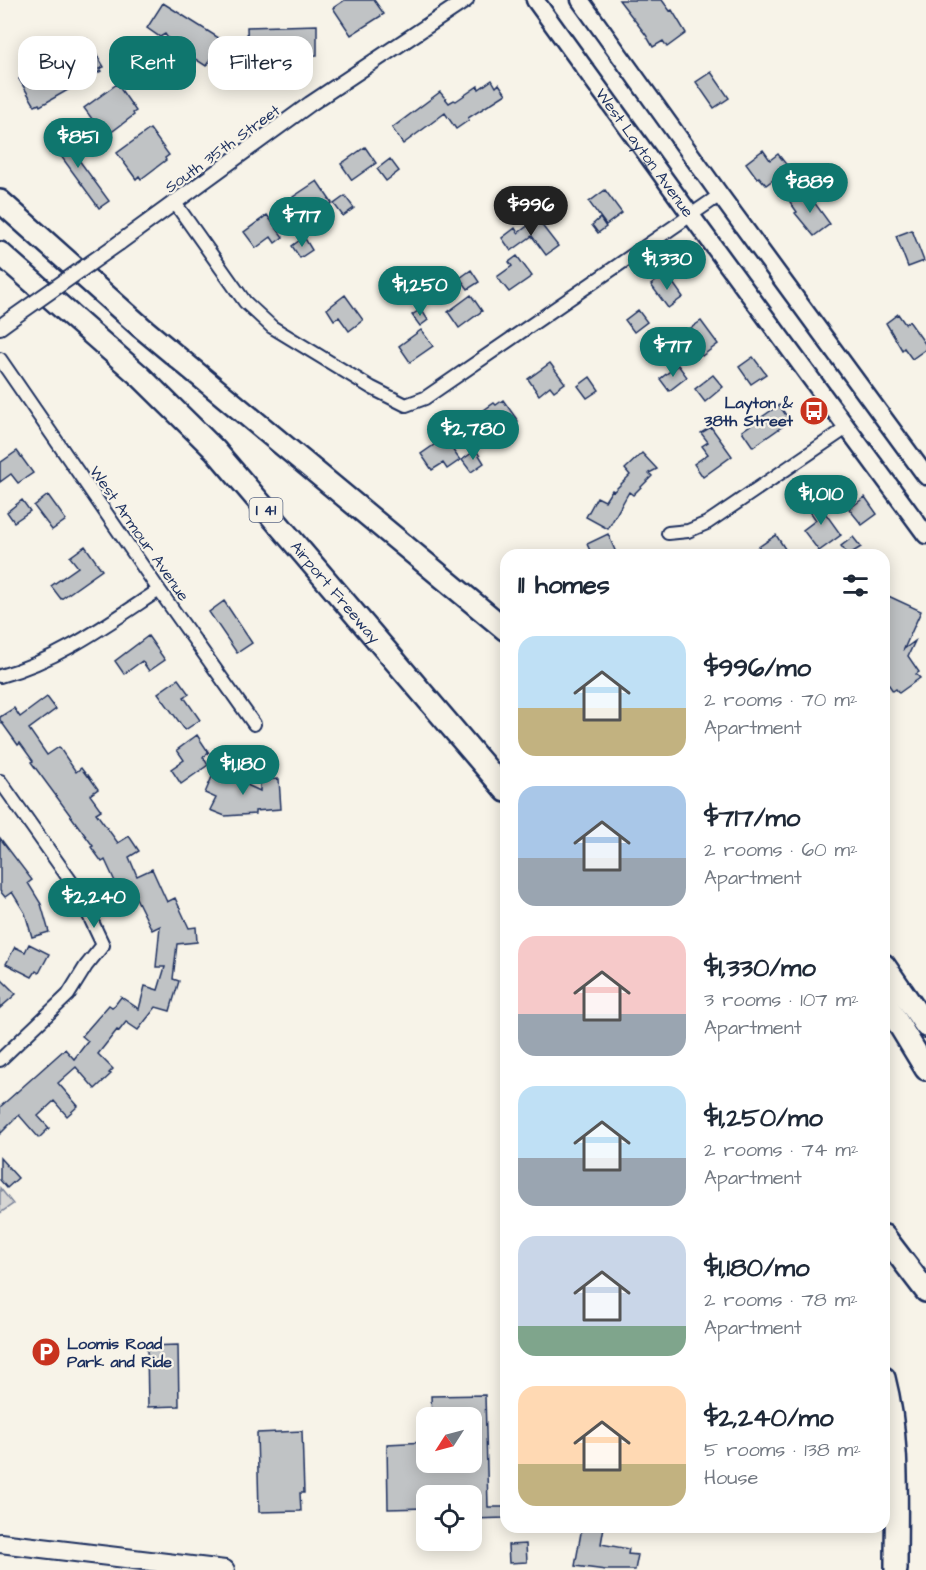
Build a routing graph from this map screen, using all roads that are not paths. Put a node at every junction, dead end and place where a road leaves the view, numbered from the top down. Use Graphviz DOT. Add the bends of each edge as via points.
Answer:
graph roads {
  1 [pos="466,0"];
  2 [pos="535,0"];
  3 [pos="580,0"];
  4 [pos="720,195"];
  5 [pos="0,201"];
  6 [pos="175,203"];
  7 [pos="690,214"];
  8 [pos="0,254"];
  9 [pos="6,323"];
  10 [pos="0,359"];
  11 [pos="848,428"];
  12 [pos="926,476"];
  13 [pos="668,533"];
  14 [pos="926,535"];
  15 [pos="159,590"];
  16 [pos="500,625"];
  17 [pos="0,676"];
  18 [pos="254,724"];
  19 [pos="0,782"];
  20 [pos="500,784"];
  21 [pos="890,974"];
  22 [pos="890,1010"];
  23 [pos="926,1026"];
  24 [pos="0,1060"];
  25 [pos="926,1070"];
  26 [pos="890,1244"];
  27 [pos="926,1291"];
  28 [pos="890,1410"];
  29 [pos="0,1543"];
  30 [pos="157,1566"];
  31 [pos="225,1570"];
  32 [pos="896,1570"];
  1 -- 6 [label="street, South 35th Street" via="310,104"];
  2 -- 7 [label="main road, West Layton Avenue"];
  3 -- 4 [label="main road"];
  4 -- 7 [label="street"];
  4 -- 12 [label="main road"];
  5 -- 16 [label="highway" via="141,327"];
  6 -- 7 [label="street" via="245,302 272,327 406,405 425,398"];
  6 -- 9 [label="street, South 35th Street, bridge"];
  7 -- 11 [label="main road, West Layton Avenue"];
  8 -- 20 [label="highway, Airport Freeway / I 41" via="141,377 215,450"];
  10 -- 15 [label="street, West Armour Avenue"];
  11 -- 13 [label="street" via="707,523 688,531"];
  11 -- 14 [label="main road, West Layton Avenue"];
  15 -- 17 [label="street" via="66,648"];
  15 -- 18 [label="street, West Armour Avenue"];
  19 -- 24 [label="street" via="77,890 103,945 68,995"];
  21 -- 23 [label="highway"];
  22 -- 25 [label="highway"];
  26 -- 27 [label="highway"];
  28 -- 32 [label="highway"];
  29 -- 30 [label="main road"];
  30 -- 31 [label="main road"];
}
